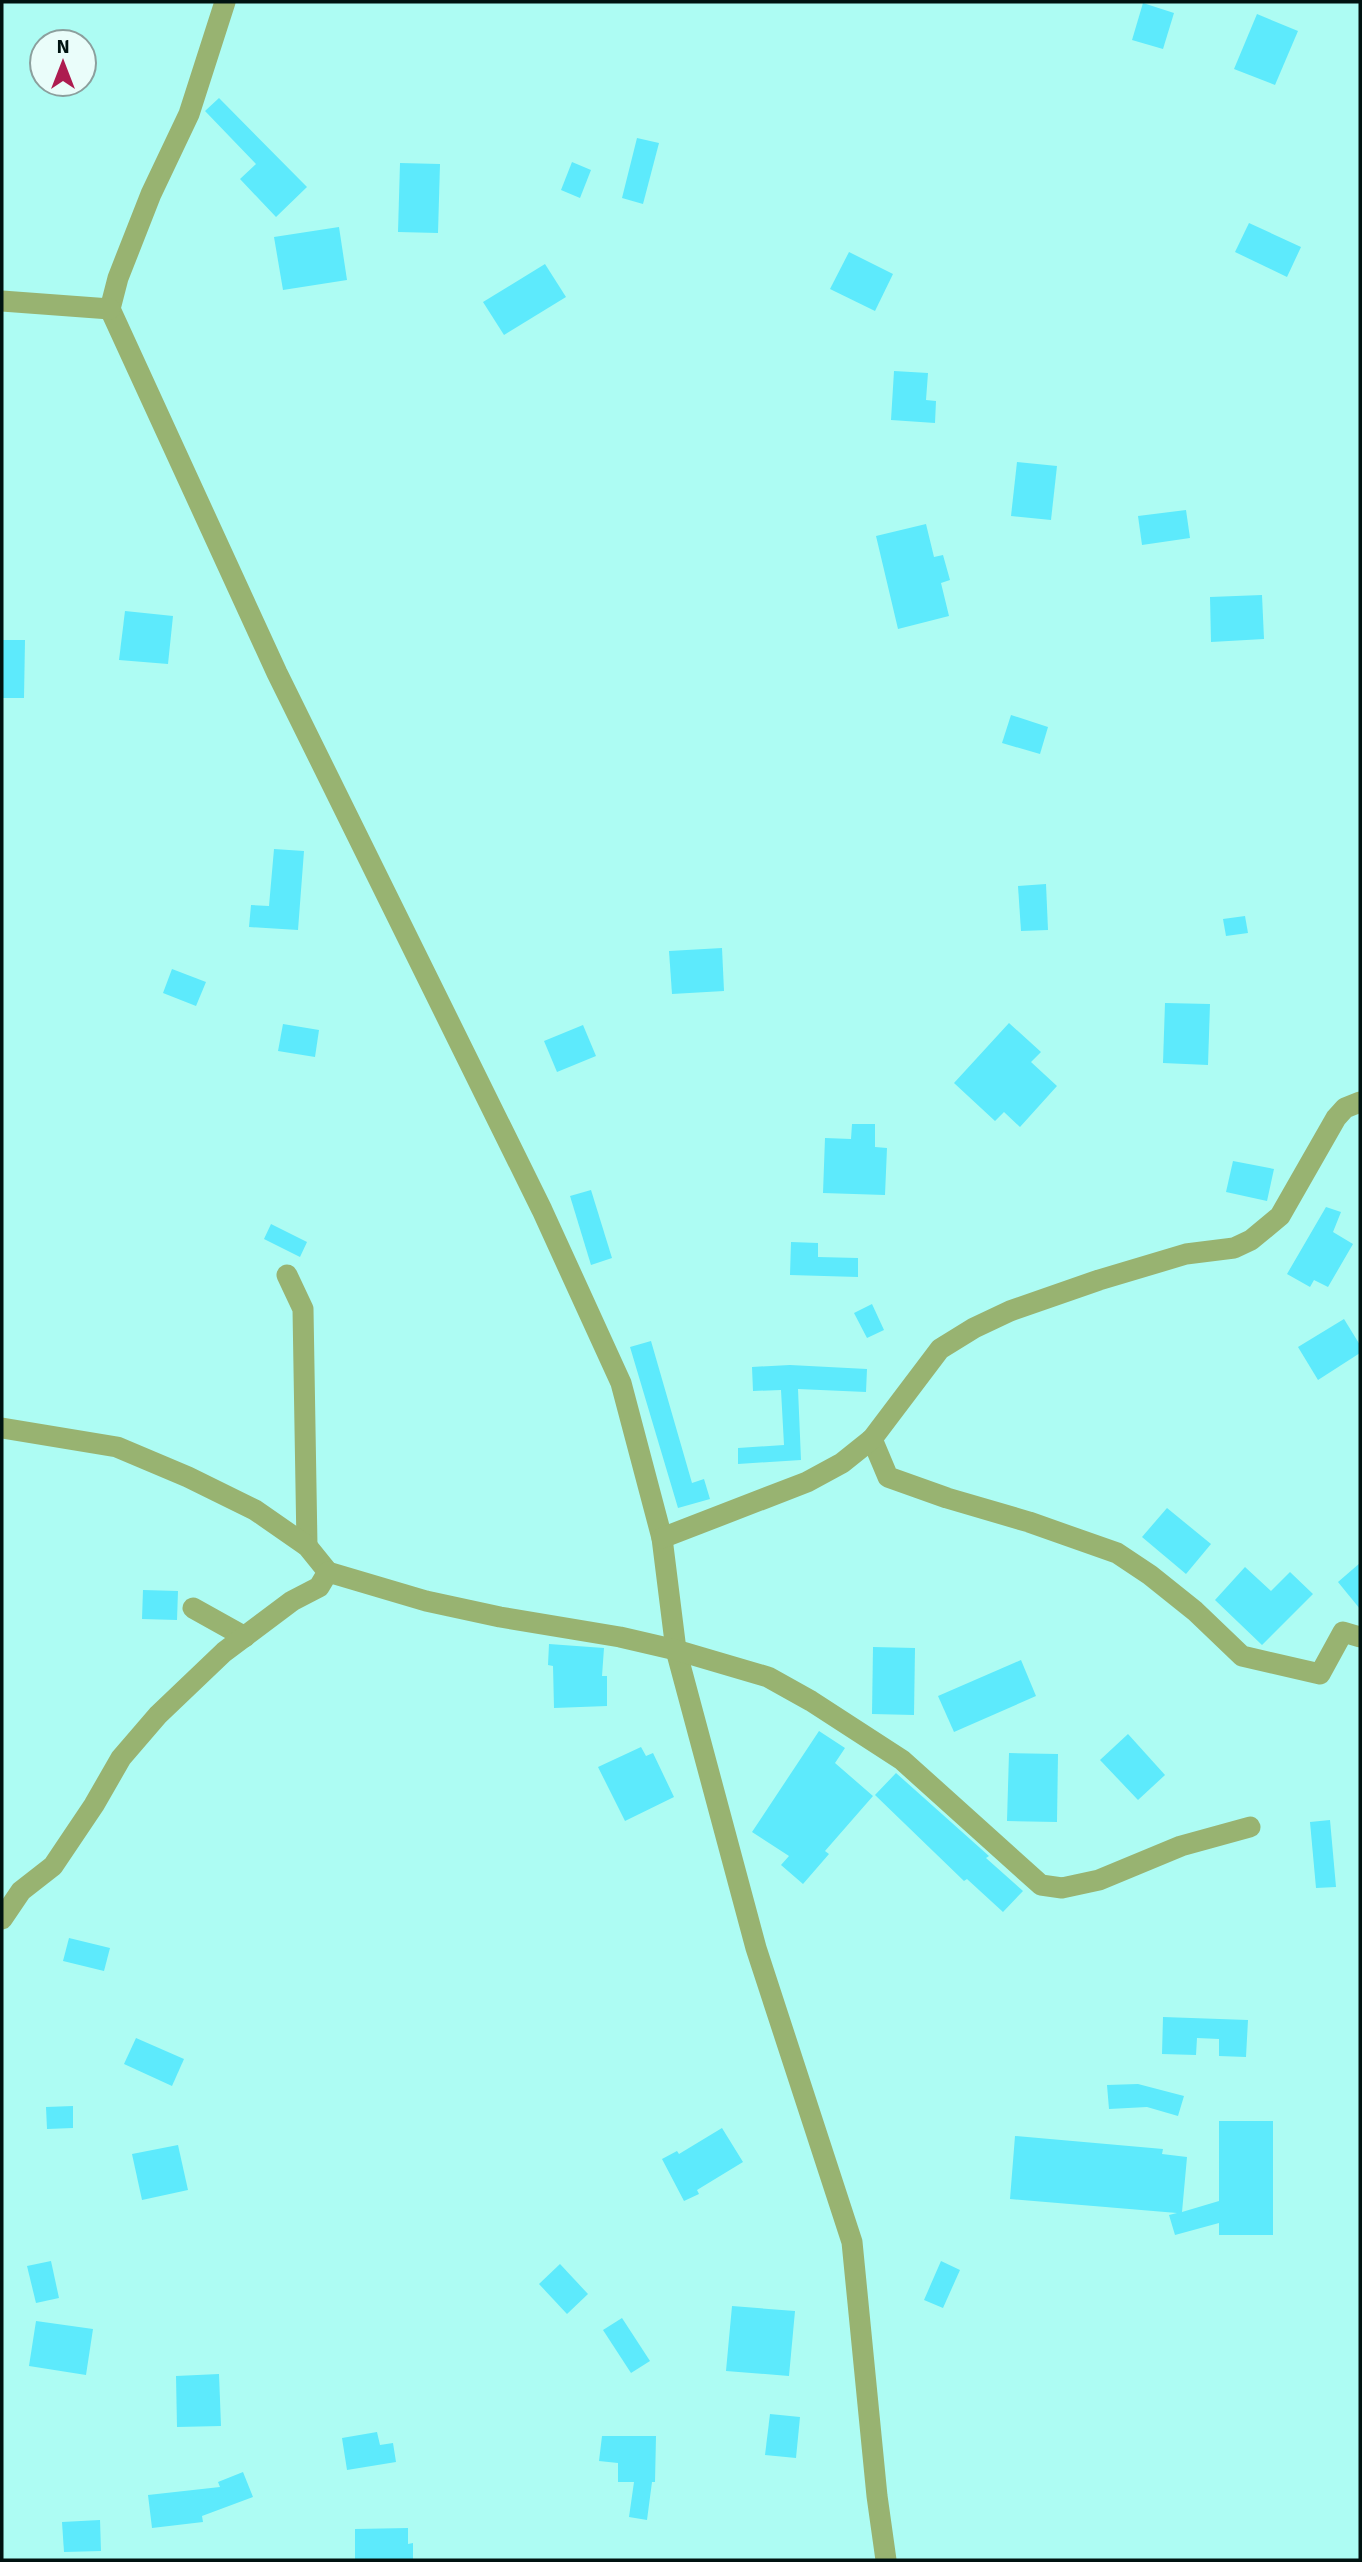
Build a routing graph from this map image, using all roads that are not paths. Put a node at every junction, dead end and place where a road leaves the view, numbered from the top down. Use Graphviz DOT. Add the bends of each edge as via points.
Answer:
graph roads {
  1 [pos="225,2"];
  2 [pos="2,301"];
  3 [pos="110,309"];
  4 [pos="1360,1102"];
  5 [pos="287,1275"];
  6 [pos="2,1428"];
  7 [pos="872,1438"];
  8 [pos="662,1538"];
  9 [pos="307,1546"];
  10 [pos="328,1572"];
  11 [pos="193,1608"];
  12 [pos="244,1637"];
  13 [pos="1360,1637"];
  14 [pos="676,1650"];
  15 [pos="1250,1827"];
  16 [pos="2,1919"];
  17 [pos="886,2560"];
  1 -- 3 [label="street" via="189,114 151,194"];
  2 -- 3 [label="street"];
  3 -- 8 [label="street" via="277,673 542,1210 621,1383"];
  4 -- 7 [label="street" via="1336,1118 1280,1216 1251,1240 1099,1280 974,1328 940,1349"];
  5 -- 9 [label="street" via="303,1309"];
  6 -- 9 [label="street" via="117,1447 256,1510"];
  7 -- 8 [label="street" via="842,1463 807,1482"];
  7 -- 13 [label="street" via="888,1477 1117,1553 1195,1611 1242,1656 1320,1674 1343,1632"];
  8 -- 14 [label="street"];
  9 -- 10 [label="street"];
  10 -- 12 [label="street" via="319,1587"];
  10 -- 14 [label="street" via="426,1601"];
  11 -- 12 [label="street"];
  12 -- 16 [label="street" via="151,1723 121,1758 53,1866 21,1891"];
  14 -- 15 [label="street" via="768,1677 840,1719 902,1760 1041,1885 1062,1888 1099,1880 1181,1846"];
  14 -- 17 [label="street" via="756,1948 852,2242"];
}
